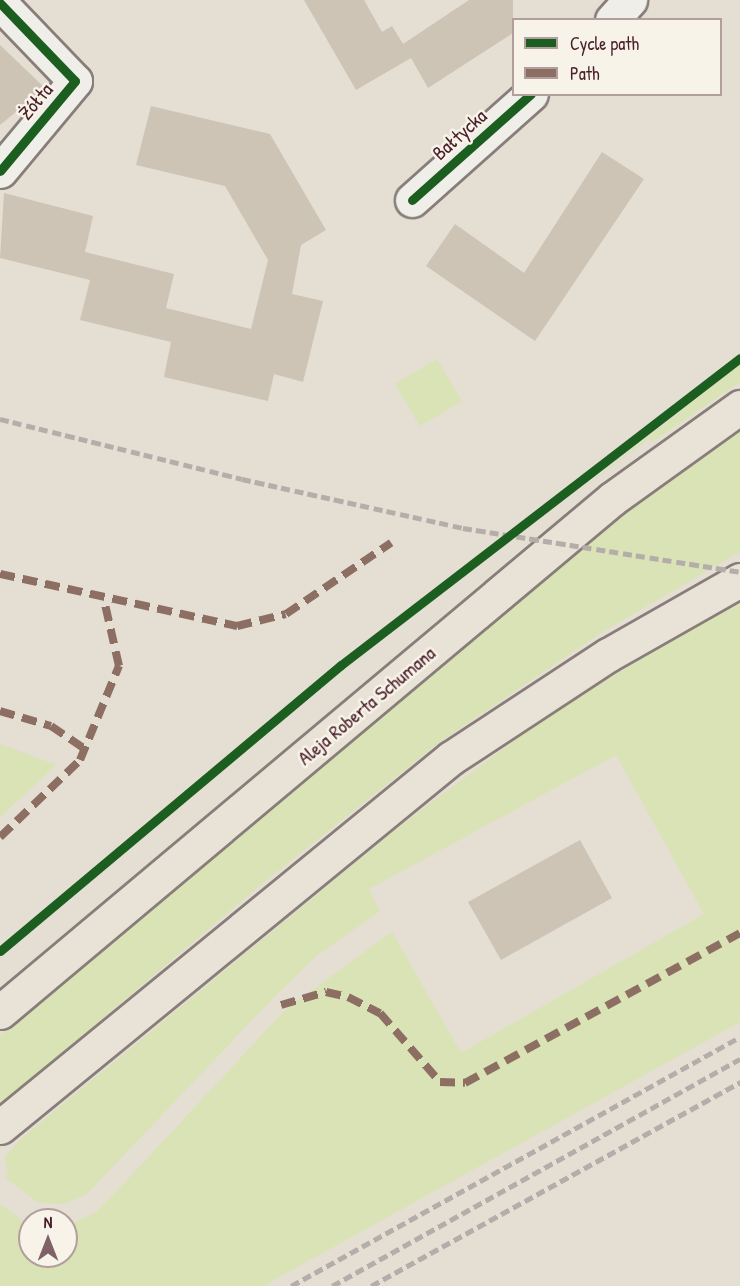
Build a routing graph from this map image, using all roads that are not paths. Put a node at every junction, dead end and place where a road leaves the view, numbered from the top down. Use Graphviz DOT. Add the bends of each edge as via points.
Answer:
graph roads {
  1 [pos="630,0"];
  2 [pos="0,3"];
  3 [pos="614,18"];
  4 [pos="529,96"];
  5 [pos="0,171"];
  6 [pos="412,200"];
  7 [pos="740,407"];
  8 [pos="740,580"];
  9 [pos="0,1012"];
  10 [pos="0,1127"];
  1 -- 3 [label="street"];
  2 -- 5 [label="street, Żółta" via="75,81"];
  4 -- 6 [label="street, Bałtycka"];
  7 -- 9 [label="main road, Aleja Roberta Schumana" via="612,499"];
  8 -- 10 [label="main road" via="608,655 451,758"];
}
